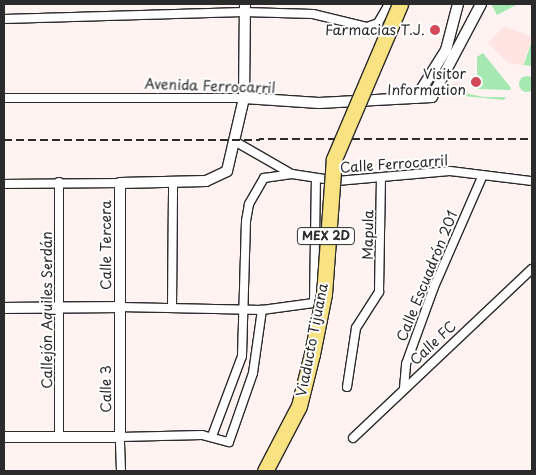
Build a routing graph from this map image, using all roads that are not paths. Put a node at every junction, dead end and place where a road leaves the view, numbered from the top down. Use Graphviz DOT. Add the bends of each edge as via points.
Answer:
graph roads {
  1 [pos="389,4"];
  2 [pos="401,4"];
  3 [pos="458,4"];
  4 [pos="481,4"];
  5 [pos="244,8"];
  6 [pos="4,19"];
  7 [pos="4,98"];
  8 [pos="244,98"];
  9 [pos="416,98"];
  10 [pos="236,142"];
  11 [pos="292,174"];
  12 [pos="482,175"];
  13 [pos="381,178"];
  14 [pos="316,181"];
  15 [pos="532,181"];
  16 [pos="59,182"];
  17 [pos="173,182"];
  18 [pos="120,183"];
  19 [pos="4,184"];
  20 [pos="532,268"];
  21 [pos="120,307"];
  22 [pos="172,307"];
  23 [pos="4,308"];
  24 [pos="61,308"];
  25 [pos="244,309"];
  26 [pos="262,310"];
  27 [pos="346,387"];
  28 [pos="404,388"];
  29 [pos="4,437"];
  30 [pos="120,437"];
  31 [pos="59,438"];
  32 [pos="219,438"];
  33 [pos="353,438"];
  34 [pos="121,471"];
  35 [pos="265,471"];
  36 [pos="272,471"];
  1 -- 5 [label="street" via="378,23 367,27 314,14"];
  2 -- 35 [label="highway, Viaducto Tijuana / MEX 2D, bridge" via="334,159 324,294 312,354 299,406"];
  2 -- 36 [label="highway, Viaducto Tijuana / MEX 2D, bridge" via="338,159 322,340 301,416"];
  3 -- 9 [label="street" via="446,50"];
  4 -- 9 [label="street, Avenida Ferrocarril" via="432,97"];
  5 -- 6 [label="street"];
  5 -- 8 [label="street"];
  7 -- 8 [label="street, Avenida Ferrocarril"];
  8 -- 9 [label="street, Avenida Ferrocarril" via="319,103"];
  8 -- 10 [label="street"];
  10 -- 11 [label="street"];
  10 -- 17 [label="street" via="230,166 218,178"];
  11 -- 14 [label="street, Calle Ferrocarril"];
  11 -- 25 [label="street" via="264,178 249,204"];
  12 -- 13 [label="street, Calle Ferrocarril" via="420,171"];
  12 -- 15 [label="street, Calle Ferrocarril"];
  12 -- 28 [label="street, Calle Escuadrón 201" via="434,287 406,364"];
  13 -- 14 [label="street, Calle Ferrocarril"];
  13 -- 27 [label="street, Mapula" via="379,292 356,328"];
  14 -- 26 [label="street" via="314,303"];
  16 -- 18 [label="street"];
  16 -- 19 [label="street"];
  16 -- 24 [label="street, Callejón Aquiles Serdán"];
  17 -- 18 [label="street"];
  17 -- 22 [label="street"];
  18 -- 21 [label="street, Calle Tercera"];
  20 -- 28 [label="street, Calle FC"];
  21 -- 22 [label="street"];
  21 -- 24 [label="street"];
  21 -- 30 [label="street, Calle 3"];
  22 -- 25 [label="street"];
  23 -- 24 [label="street"];
  24 -- 31 [label="street, Callejón Aquiles Serdán"];
  25 -- 26 [label="street"];
  25 -- 32 [label="street" via="242,356"];
  26 -- 32 [label="street" via="253,373"];
  28 -- 33 [label="street, Calle FC"];
  29 -- 31 [label="street"];
  30 -- 31 [label="street"];
  30 -- 32 [label="street"];
  30 -- 34 [label="street, Calle 3"];
}
